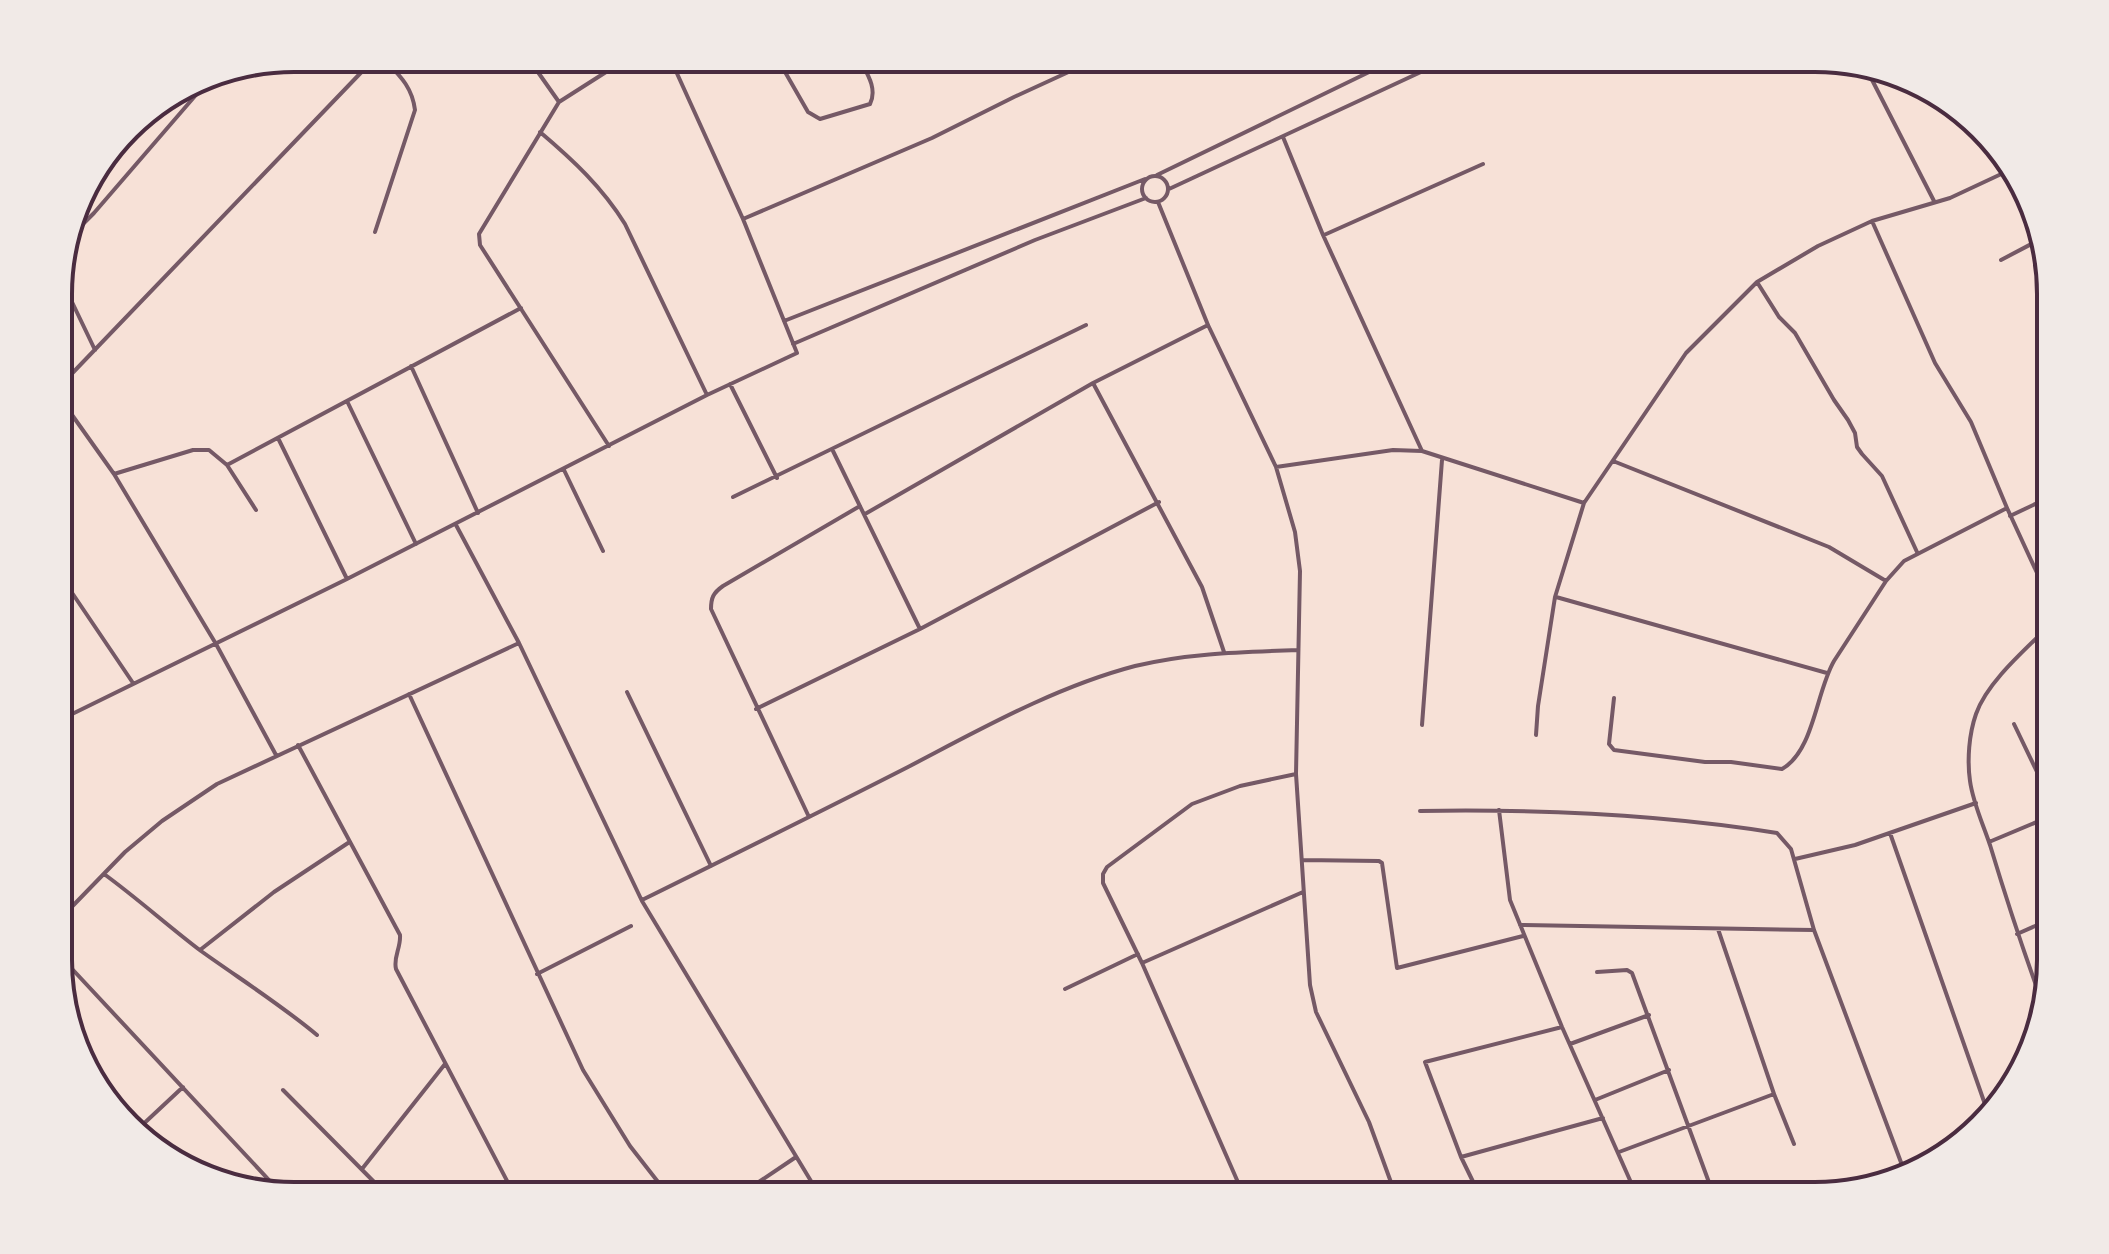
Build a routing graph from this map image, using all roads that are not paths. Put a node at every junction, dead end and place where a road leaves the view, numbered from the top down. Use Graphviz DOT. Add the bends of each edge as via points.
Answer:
graph roads {
  1 [pos="362,72"];
  2 [pos="396,72"];
  3 [pos="538,72"];
  4 [pos="606,72"];
  5 [pos="676,72"];
  6 [pos="785,72"];
  7 [pos="865,72"];
  8 [pos="1068,72"];
  9 [pos="1369,72"];
  10 [pos="1421,72"];
  11 [pos="1872,80"];
  12 [pos="195,96"];
  13 [pos="559,102"];
  14 [pos="540,132"];
  15 [pos="1283,137"];
  16 [pos="1483,164"];
  17 [pos="2001,174"];
  18 [pos="1157,175"];
  19 [pos="1145,179"];
  20 [pos="1169,189"];
  21 [pos="1146,198"];
  22 [pos="1934,201"];
  23 [pos="1158,202"];
  24 [pos="743,219"];
  25 [pos="1872,221"];
  26 [pos="84,223"];
  27 [pos="375,232"];
  28 [pos="1323,235"];
  29 [pos="2031,244"];
  30 [pos="2001,260"];
  31 [pos="1757,282"];
  32 [pos="72,302"];
  33 [pos="521,308"];
  34 [pos="784,321"];
  35 [pos="1086,325"];
  36 [pos="1208,325"];
  37 [pos="793,344"];
  38 [pos="95,350"];
  39 [pos="411,366"];
  40 [pos="72,374"];
  41 [pos="1093,383"];
  42 [pos="730,384"];
  43 [pos="707,395"];
  44 [pos="347,401"];
  45 [pos="72,415"];
  46 [pos="278,437"];
  47 [pos="609,446"];
  48 [pos="833,450"];
  49 [pos="1422,451"];
  50 [pos="1442,459"];
  51 [pos="1613,461"];
  52 [pos="227,465"];
  53 [pos="1276,467"];
  54 [pos="564,470"];
  55 [pos="114,474"];
  56 [pos="777,478"];
  57 [pos="733,497"];
  58 [pos="1159,502"];
  59 [pos="1584,503"];
  60 [pos="2037,503"];
  61 [pos="860,506"];
  62 [pos="2007,508"];
  63 [pos="256,510"];
  64 [pos="478,513"];
  65 [pos="865,514"];
  66 [pos="2010,516"];
  67 [pos="456,525"];
  68 [pos="416,544"];
  69 [pos="603,551"];
  70 [pos="1917,552"];
  71 [pos="2037,573"];
  72 [pos="347,579"];
  73 [pos="1886,581"];
  74 [pos="72,593"];
  75 [pos="1555,597"];
  76 [pos="920,629"];
  77 [pos="2037,639"];
  78 [pos="519,643"];
  79 [pos="216,644"];
  80 [pos="1297,650"];
  81 [pos="1224,652"];
  82 [pos="1827,673"];
  83 [pos="133,683"];
  84 [pos="627,692"];
  85 [pos="409,694"];
  86 [pos="1614,698"];
  87 [pos="756,709"];
  88 [pos="72,714"];
  89 [pos="2014,724"];
  90 [pos="1422,725"];
  91 [pos="1536,735"];
  92 [pos="298,745"];
  93 [pos="276,755"];
  94 [pos="2037,772"];
  95 [pos="1296,774"];
  96 [pos="1976,803"];
  97 [pos="1499,810"];
  98 [pos="1420,811"];
  99 [pos="809,817"];
  100 [pos="2037,822"];
  101 [pos="1890,833"];
  102 [pos="1989,842"];
  103 [pos="348,843"];
  104 [pos="1795,859"];
  105 [pos="1302,860"];
  106 [pos="711,866"];
  107 [pos="104,874"];
  108 [pos="1303,892"];
  109 [pos="642,901"];
  110 [pos="72,907"];
  111 [pos="1519,925"];
  112 [pos="2037,925"];
  113 [pos="631,926"];
  114 [pos="1718,929"];
  115 [pos="1814,930"];
  116 [pos="2017,934"];
  117 [pos="1523,936"];
  118 [pos="200,950"];
  119 [pos="1138,954"];
  120 [pos="1142,963"];
  121 [pos="73,969"];
  122 [pos="1597,972"];
  123 [pos="537,974"];
  124 [pos="2036,985"];
  125 [pos="1065,989"];
  126 [pos="1649,1015"];
  127 [pos="1562,1027"];
  128 [pos="317,1035"];
  129 [pos="1570,1044"];
  130 [pos="445,1063"];
  131 [pos="1669,1070"];
  132 [pos="183,1087"];
  133 [pos="283,1090"];
  134 [pos="1774,1094"];
  135 [pos="1595,1100"];
  136 [pos="1984,1103"];
  137 [pos="1603,1118"];
  138 [pos="144,1123"];
  139 [pos="1689,1127"];
  140 [pos="1794,1144"];
  141 [pos="1619,1152"];
  142 [pos="796,1157"];
  143 [pos="1461,1157"];
  144 [pos="1902,1164"];
  145 [pos="362,1169"];
  146 [pos="269,1180"];
  147 [pos="375,1182"];
  148 [pos="508,1182"];
  149 [pos="658,1182"];
  150 [pos="759,1182"];
  151 [pos="811,1182"];
  152 [pos="1237,1182"];
  153 [pos="1391,1182"];
  154 [pos="1473,1182"];
  155 [pos="1631,1182"];
  156 [pos="1709,1182"];
  1 -- 38 [label="street"];
  2 -- 27 [label="street" via="413,96 415,110"];
  3 -- 13 [label="street"];
  4 -- 13 [label="street"];
  5 -- 24 [label="street"];
  6 -- 7 [label="street" via="808,112 820,119 870,104 873,89"];
  8 -- 24 [label="street"];
  9 -- 18 [label="street"];
  10 -- 15 [label="street"];
  11 -- 22 [label="street"];
  12 -- 26 [label="street"];
  13 -- 14 [label="street"];
  14 -- 33 [label="street" via="479,239"];
  14 -- 43 [label="street" via="574,161 625,224"];
  15 -- 20 [label="street"];
  15 -- 28 [label="street"];
  16 -- 28 [label="street"];
  17 -- 22 [label="street"];
  18 -- 19 [label="street"];
  18 -- 20 [label="street"];
  19 -- 21 [label="street"];
  19 -- 34 [label="street"];
  20 -- 23 [label="street"];
  21 -- 23 [label="street"];
  21 -- 37 [label="street"];
  22 -- 25 [label="street"];
  23 -- 36 [label="street"];
  24 -- 34 [label="street"];
  25 -- 31 [label="street"];
  25 -- 62 [label="street" via="1935,363 1971,422"];
  28 -- 49 [label="street"];
  29 -- 30 [label="street"];
  31 -- 51 [label="street" via="1686,353"];
  31 -- 70 [label="street" via="1848,420 1857,447 1882,476"];
  32 -- 38 [label="street"];
  33 -- 39 [label="street"];
  33 -- 47 [label="street"];
  34 -- 37 [label="street"];
  35 -- 48 [label="street"];
  36 -- 41 [label="street"];
  36 -- 53 [label="street"];
  37 -- 42 [label="street" via="797,353"];
  38 -- 40 [label="street"];
  39 -- 44 [label="street"];
  39 -- 64 [label="street"];
  41 -- 58 [label="street"];
  41 -- 65 [label="street"];
  42 -- 43 [label="street"];
  42 -- 56 [label="street"];
  43 -- 47 [label="street"];
  44 -- 46 [label="street"];
  44 -- 68 [label="street"];
  45 -- 55 [label="street"];
  46 -- 52 [label="street"];
  46 -- 72 [label="street"];
  47 -- 54 [label="street"];
  48 -- 56 [label="street"];
  48 -- 61 [label="street"];
  49 -- 50 [label="street"];
  49 -- 53 [label="street" via="1393,450"];
  50 -- 59 [label="street"];
  50 -- 90 [label="street"];
  51 -- 59 [label="street"];
  51 -- 73 [label="street" via="1829,547"];
  52 -- 55 [label="street" via="209,450 193,450"];
  52 -- 63 [label="street"];
  53 -- 80 [label="street" via="1300,571"];
  54 -- 64 [label="street"];
  54 -- 69 [label="street"];
  55 -- 79 [label="street"];
  56 -- 57 [label="street"];
  58 -- 76 [label="street"];
  58 -- 81 [label="street" via="1202,587"];
  59 -- 75 [label="street"];
  60 -- 66 [label="street"];
  61 -- 65 [label="street"];
  61 -- 87 [label="street" via="715,591 711,609"];
  62 -- 66 [label="street"];
  62 -- 70 [label="street"];
  64 -- 67 [label="street"];
  65 -- 76 [label="street"];
  66 -- 71 [label="street"];
  67 -- 68 [label="street"];
  67 -- 78 [label="street"];
  68 -- 72 [label="street"];
  70 -- 73 [label="street"];
  72 -- 79 [label="street"];
  73 -- 82 [label="street"];
  74 -- 83 [label="street"];
  75 -- 82 [label="street"];
  75 -- 91 [label="street"];
  76 -- 87 [label="street"];
  77 -- 96 [label="street" via="1983,698 1975,715 1969,752"];
  78 -- 85 [label="street"];
  78 -- 109 [label="street"];
  79 -- 83 [label="street"];
  79 -- 93 [label="street"];
  80 -- 81 [label="street"];
  80 -- 95 [label="street"];
  81 -- 99 [label="street" via="1087,680"];
  82 -- 86 [label="street" via="1798,757 1782,769 1614,750 1609,744"];
  83 -- 88 [label="street"];
  84 -- 106 [label="street"];
  85 -- 92 [label="street"];
  85 -- 123 [label="street"];
  87 -- 99 [label="street"];
  89 -- 94 [label="street"];
  92 -- 93 [label="street"];
  92 -- 103 [label="street"];
  93 -- 107 [label="street" via="217,784 162,821"];
  95 -- 105 [label="street"];
  95 -- 119 [label="street" via="1192,804 1107,867 1103,883"];
  96 -- 101 [label="street"];
  96 -- 102 [label="street"];
  97 -- 98 [label="street"];
  97 -- 104 [label="street" via="1640,816 1777,833"];
  97 -- 111 [label="street" via="1507,888"];
  99 -- 106 [label="street"];
  100 -- 102 [label="street"];
  101 -- 104 [label="street"];
  101 -- 136 [label="street"];
  102 -- 116 [label="street"];
  103 -- 118 [label="street"];
  103 -- 130 [label="street" via="400,935 396,969"];
  104 -- 115 [label="street"];
  105 -- 108 [label="street"];
  105 -- 117 [label="street" via="1382,863 1397,968"];
  106 -- 109 [label="street"];
  107 -- 110 [label="street"];
  107 -- 118 [label="street"];
  108 -- 120 [label="street"];
  108 -- 153 [label="street" via="1316,1012 1369,1122"];
  109 -- 142 [label="street"];
  111 -- 114 [label="street"];
  111 -- 117 [label="street"];
  112 -- 116 [label="street"];
  113 -- 123 [label="street"];
  114 -- 115 [label="street"];
  114 -- 134 [label="street"];
  115 -- 144 [label="street"];
  116 -- 124 [label="street"];
  117 -- 127 [label="street"];
  118 -- 128 [label="street"];
  119 -- 120 [label="street"];
  119 -- 125 [label="street"];
  120 -- 152 [label="street"];
  121 -- 132 [label="street"];
  122 -- 126 [label="street" via="1630,971"];
  123 -- 149 [label="street" via="583,1070"];
  126 -- 129 [label="street"];
  126 -- 131 [label="street"];
  127 -- 129 [label="street"];
  127 -- 143 [label="street" via="1425,1062"];
  129 -- 135 [label="street"];
  130 -- 145 [label="street"];
  130 -- 148 [label="street"];
  131 -- 135 [label="street"];
  131 -- 139 [label="street"];
  132 -- 138 [label="street"];
  132 -- 146 [label="street"];
  133 -- 145 [label="street"];
  134 -- 139 [label="street"];
  134 -- 140 [label="street"];
  135 -- 137 [label="street"];
  137 -- 141 [label="street"];
  137 -- 143 [label="street"];
  139 -- 141 [label="street"];
  139 -- 156 [label="street"];
  141 -- 155 [label="street"];
  142 -- 150 [label="street"];
  142 -- 151 [label="street"];
  143 -- 154 [label="street"];
  145 -- 147 [label="street"];
}
